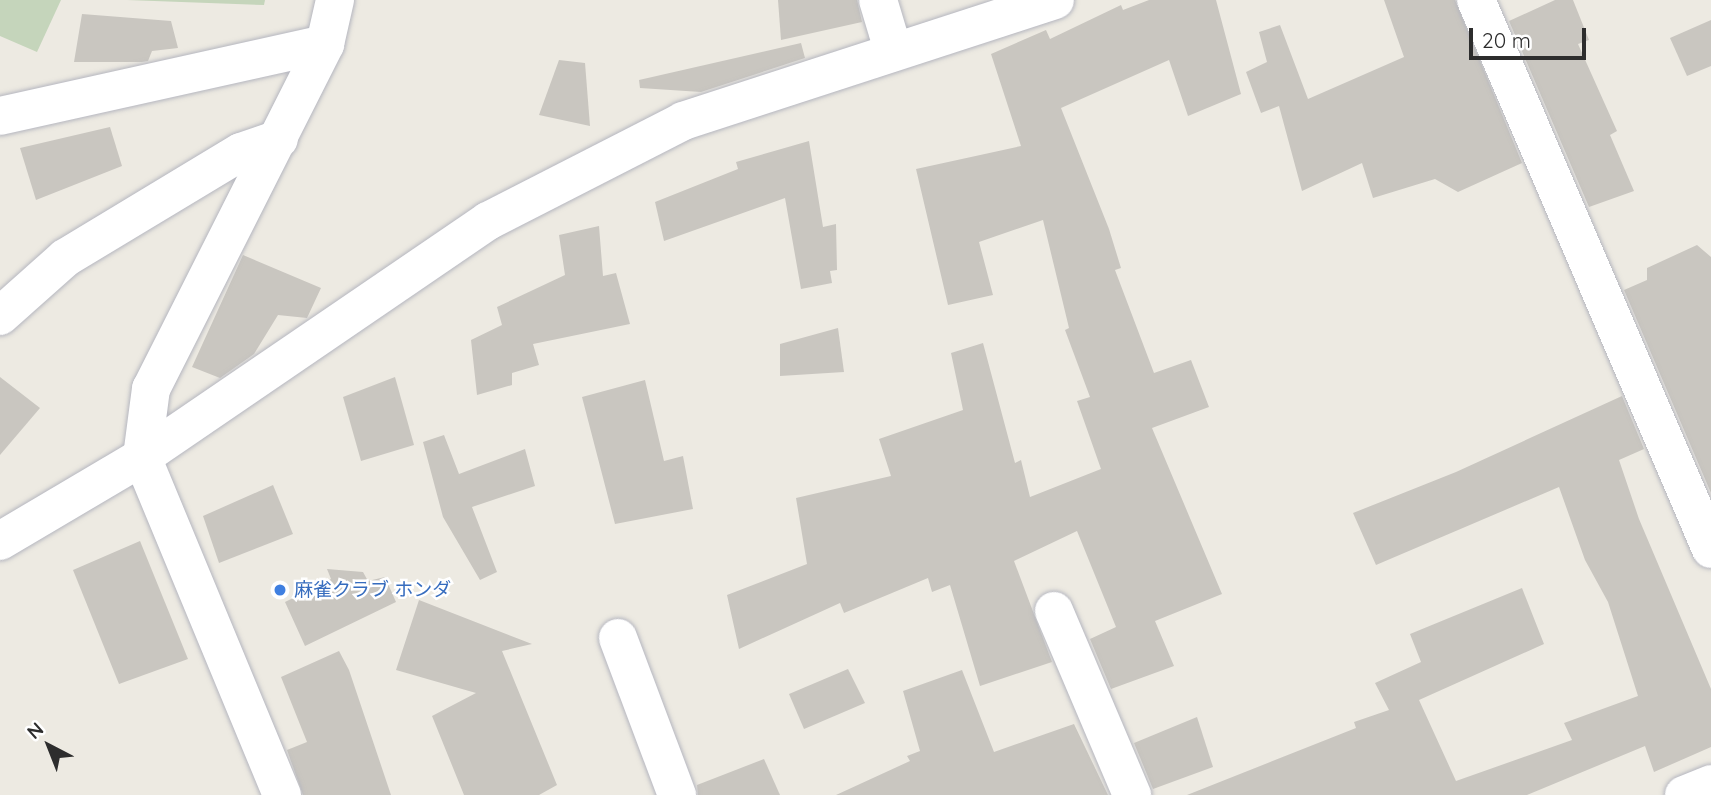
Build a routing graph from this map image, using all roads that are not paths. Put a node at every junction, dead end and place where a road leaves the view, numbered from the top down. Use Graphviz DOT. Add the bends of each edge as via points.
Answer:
graph roads {
  1 [pos="335,0"];
  2 [pos="878,0"];
  3 [pos="1055,0"];
  4 [pos="1476,0"];
  5 [pos="325,44"];
  6 [pos="893,50"];
  7 [pos="0,116"];
  8 [pos="279,139"];
  9 [pos="0,316"];
  10 [pos="142,457"];
  11 [pos="0,541"];
  12 [pos="1711,549"];
  13 [pos="1054,611"];
  14 [pos="618,639"];
  15 [pos="1711,784"];
  16 [pos="282,795"];
  17 [pos="677,795"];
  18 [pos="1132,795"];
  19 [pos="1684,795"];
  1 -- 5 [label="street"];
  2 -- 6 [label="street"];
  3 -- 6 [label="street"];
  4 -- 12 [label="street"];
  5 -- 7 [label="street"];
  5 -- 8 [label="street"];
  6 -- 10 [label="street" via="683,121 488,221"];
  8 -- 9 [label="street" via="242,152 65,258"];
  8 -- 10 [label="street" via="151,389"];
  10 -- 11 [label="street"];
  10 -- 16 [label="street"];
  13 -- 18 [label="street"];
  14 -- 17 [label="street"];
  15 -- 19 [label="street"];
}
